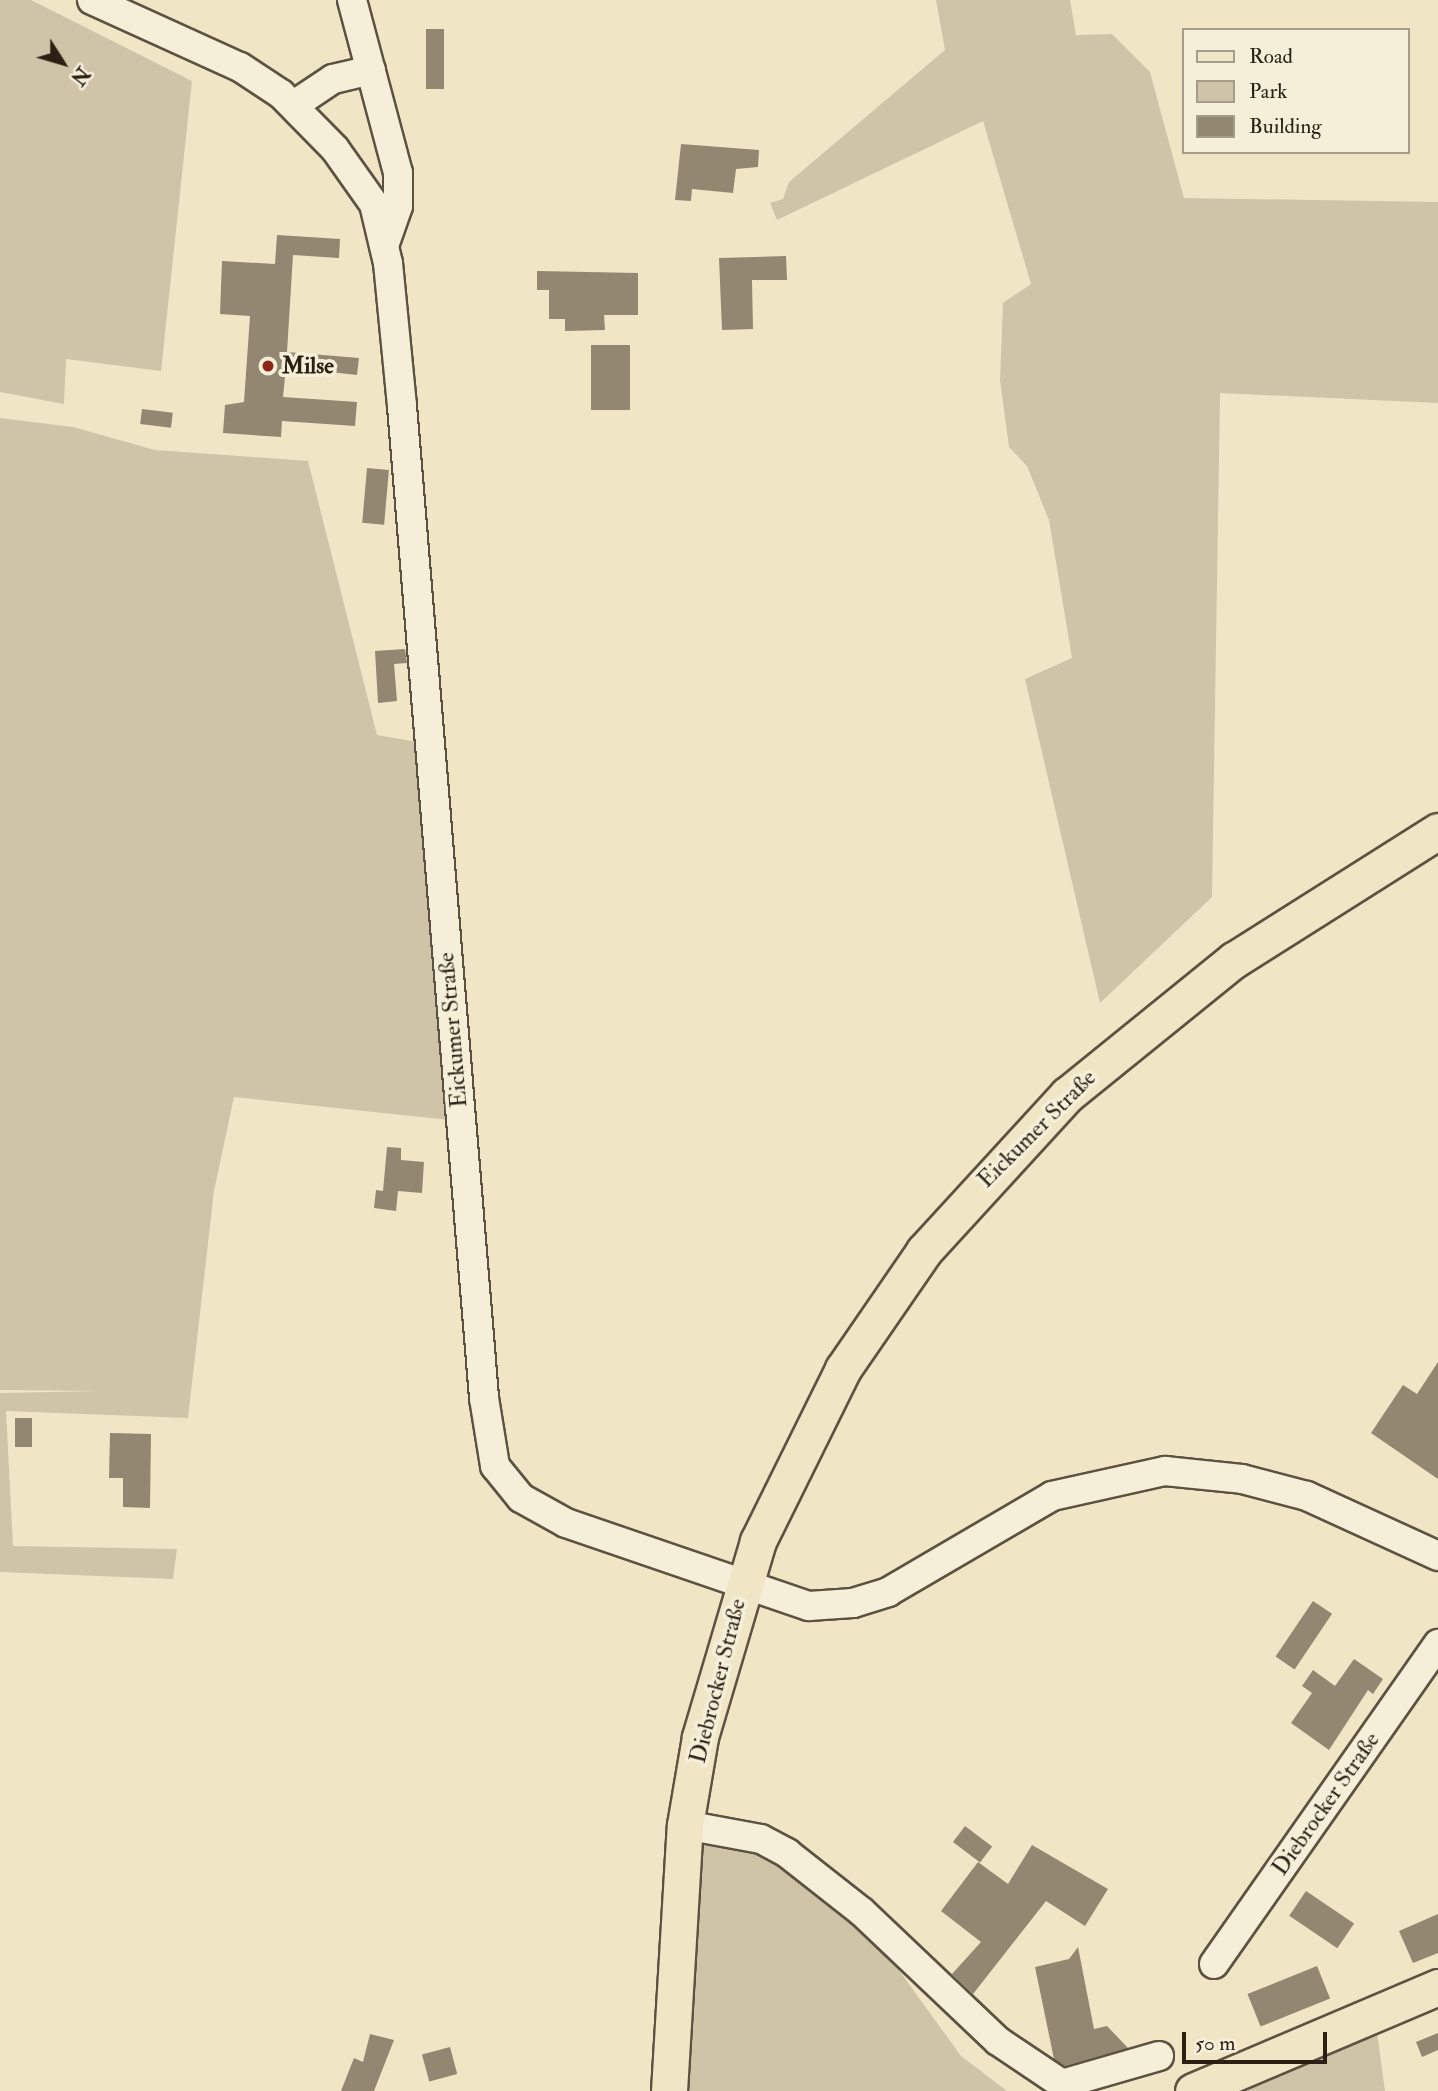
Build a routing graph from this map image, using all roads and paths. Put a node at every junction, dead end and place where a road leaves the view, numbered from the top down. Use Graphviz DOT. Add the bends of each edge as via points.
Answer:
graph roads {
  1 [pos="92,0"];
  2 [pos="352,0"];
  3 [pos="371,70"];
  4 [pos="294,105"];
  5 [pos="384,246"];
  6 [pos="1438,831"];
  7 [pos="1438,1556"];
  8 [pos="743,1584"];
  9 [pos="1438,1644"];
  10 [pos="685,1825"];
  11 [pos="1214,1964"];
  12 [pos="1438,1987"];
  13 [pos="673,2006"];
  14 [pos="1159,2056"];
  15 [pos="668,2091"];
  16 [pos="678,2091"];
  17 [pos="1194,2091"];
  1 -- 4 [label="street, Eickumer Straße" via="240,67"];
  2 -- 3 [label="street"];
  3 -- 4 [label="street" via="333,79"];
  3 -- 5 [label="street" via="398,173 398,206"];
  4 -- 5 [label="street, Eickumer Straße" via="374,204"];
  5 -- 8 [label="street, Eickumer Straße" via="402,406 484,1398 495,1466 542,1512"];
  6 -- 8 [label="main road, Eickumer Straße" via="1223,968 1077,1086 993,1170 924,1251 850,1359 758,1541"];
  7 -- 8 [label="street, Diebrocker Straße" via="1289,1490 1198,1474 1153,1473 1063,1493 1026,1508 923,1573 853,1603 809,1606"];
  8 -- 10 [label="main road, Diebrocker Straße" via="700,1737"];
  9 -- 11 [label="street, Diebrocker Straße"];
  10 -- 13 [label="main road, Diebrocker Straße"];
  10 -- 14 [label="street" via="761,1839 787,1853 862,1912 998,2041 1062,2084"];
  12 -- 17 [label="main road"];
  13 -- 15 [label="main road, Diebrocker Straße"];
  13 -- 16 [label="main road, Diebrocker Straße"];
}
